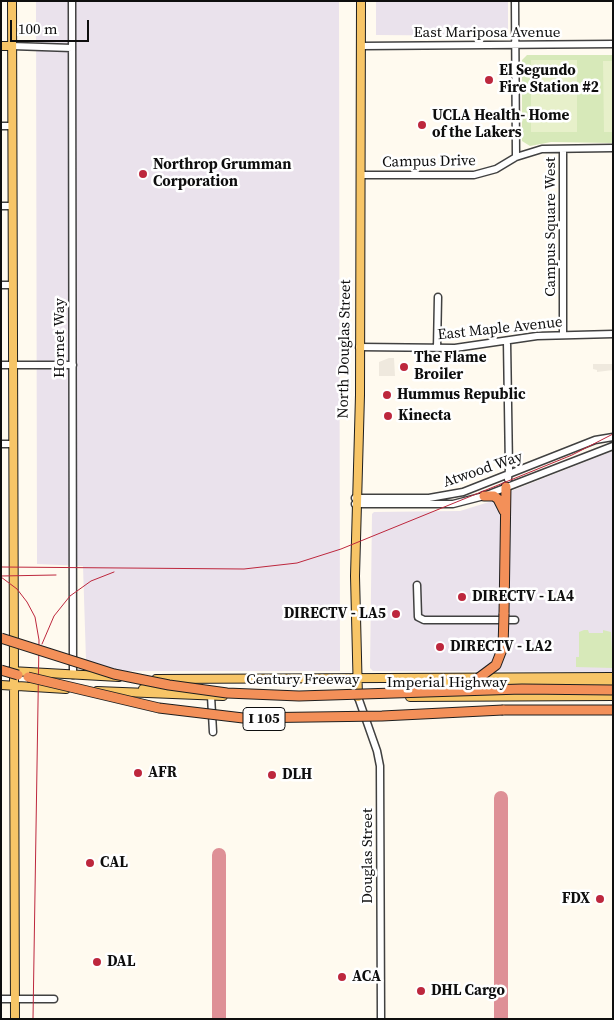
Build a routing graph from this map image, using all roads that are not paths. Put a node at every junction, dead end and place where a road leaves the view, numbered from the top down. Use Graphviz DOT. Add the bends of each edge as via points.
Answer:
graph roads {
  1 [pos="12,1"];
  2 [pos="72,1"];
  3 [pos="362,1"];
  4 [pos="515,1"];
  5 [pos="613,44"];
  6 [pos="1,46"];
  7 [pos="12,46"];
  8 [pos="362,46"];
  9 [pos="515,46"];
  10 [pos="72,48"];
  11 [pos="1,126"];
  12 [pos="12,126"];
  13 [pos="613,148"];
  14 [pos="563,149"];
  15 [pos="516,157"];
  16 [pos="361,175"];
  17 [pos="1,206"];
  18 [pos="12,206"];
  19 [pos="1,285"];
  20 [pos="12,285"];
  21 [pos="438,297"];
  22 [pos="563,334"];
  23 [pos="613,334"];
  24 [pos="507,341"];
  25 [pos="360,347"];
  26 [pos="437,348"];
  27 [pos="1,365"];
  28 [pos="12,365"];
  29 [pos="73,365"];
  30 [pos="613,437"];
  31 [pos="1,444"];
  32 [pos="13,444"];
  33 [pos="613,446"];
  34 [pos="508,476"];
  35 [pos="506,487"];
  36 [pos="484,496"];
  37 [pos="355,501"];
  38 [pos="505,513"];
  39 [pos="417,585"];
  40 [pos="515,620"];
  41 [pos="1,638"];
  42 [pos="1,671"];
  43 [pos="16,673"];
  44 [pos="1,675"];
  45 [pos="73,675"];
  46 [pos="613,677"];
  47 [pos="356,679"];
  48 [pos="214,680"];
  49 [pos="517,681"];
  50 [pos="613,683"];
  51 [pos="1,685"];
  52 [pos="12,686"];
  53 [pos="613,689"];
  54 [pos="124,692"];
  55 [pos="425,694"];
  56 [pos="211,696"];
  57 [pos="517,696"];
  58 [pos="613,696"];
  59 [pos="358,697"];
  60 [pos="588,709"];
  61 [pos="613,710"];
  62 [pos="613,717"];
  63 [pos="213,732"];
  64 [pos="1,999"];
  65 [pos="15,999"];
  66 [pos="54,999"];
  67 [pos="15,1019"];
  68 [pos="381,1019"];
  1 -- 7 [label="main road"];
  2 -- 10 [label="street, Hornet Way"];
  3 -- 8 [label="main road, North Douglas Street"];
  4 -- 9 [label="street"];
  5 -- 9 [label="street, East Mariposa Avenue"];
  6 -- 7 [label="main road"];
  7 -- 10 [label="street"];
  7 -- 12 [label="main road"];
  8 -- 9 [label="street, East Mariposa Avenue"];
  8 -- 16 [label="main road, North Douglas Street"];
  9 -- 15 [label="street"];
  10 -- 29 [label="street, Hornet Way"];
  11 -- 12 [label="street"];
  12 -- 18 [label="main road"];
  13 -- 14 [label="street, Campus Drive"];
  14 -- 15 [label="street, Campus Drive" via="542,149"];
  14 -- 22 [label="street, Campus Square West"];
  15 -- 16 [label="street, Campus Drive" via="496,169 474,175"];
  16 -- 25 [label="main road, North Douglas Street"];
  17 -- 18 [label="street"];
  18 -- 20 [label="main road"];
  19 -- 20 [label="street"];
  20 -- 28 [label="main road"];
  21 -- 26 [label="street"];
  22 -- 23 [label="street, East Maple Avenue"];
  22 -- 24 [label="street, East Maple Avenue"];
  24 -- 26 [label="street, East Maple Avenue"];
  24 -- 34 [label="street"];
  25 -- 26 [label="street, East Maple Avenue"];
  25 -- 37 [label="main road, North Douglas Street"];
  27 -- 28 [label="street"];
  28 -- 29 [label="street"];
  28 -- 32 [label="main road"];
  29 -- 45 [label="street, Hornet Way"];
  30 -- 34 [label="street, Atwood Way" via="595,440"];
  31 -- 32 [label="street"];
  32 -- 43 [label="main road"];
  33 -- 35 [label="street, Atwood Way"];
  34 -- 35 [label="street"];
  34 -- 37 [label="street, Atwood Way" via="440,497"];
  35 -- 36 [label="street, Atwood Way"];
  35 -- 38 [label="highway"];
  36 -- 37 [label="street, Atwood Way" via="439,505"];
  36 -- 38 [label="highway" via="498,499"];
  37 -- 47 [label="main road, North Douglas Street"];
  38 -- 55 [label="highway, bridge" via="504,634 496,665 472,683"];
  39 -- 40 [label="street" via="418,617 424,620"];
  41 -- 55 [label="highway, Century Freeway / I 105, bridge" via="114,674 196,689 299,696"];
  42 -- 43 [label="highway, I 105, bridge"];
  43 -- 44 [label="highway, bridge"];
  43 -- 45 [label="main road, Imperial Highway"];
  43 -- 52 [label="main road"];
  43 -- 60 [label="highway, I 105, bridge" via="159,708 243,718"];
  45 -- 48 [label="main road, Imperial Highway"];
  46 -- 49 [label="main road, Imperial Highway"];
  47 -- 48 [label="main road, Imperial Highway"];
  47 -- 49 [label="main road, Imperial Highway"];
  47 -- 59 [label="main road, North Douglas Street"];
  48 -- 54 [label="main road" via="205,687"];
  49 -- 50 [label="main road"];
  49 -- 55 [label="main road" via="448,685"];
  49 -- 57 [label="street"];
  51 -- 52 [label="main road, Imperial Highway"];
  52 -- 54 [label="main road, Imperial Highway"];
  52 -- 65 [label="main road"];
  53 -- 55 [label="highway, Century Freeway / I 105, bridge"];
  54 -- 56 [label="main road, Imperial Highway"];
  55 -- 57 [label="main road, Imperial Highway"];
  55 -- 59 [label="main road, Imperial Highway"];
  56 -- 59 [label="main road, Imperial Highway"];
  56 -- 63 [label="street"];
  57 -- 58 [label="main road, Imperial Highway"];
  59 -- 68 [label="street, Douglas Street" via="380,766"];
  60 -- 61 [label="highway, I 105"];
  60 -- 62 [label="highway"];
  64 -- 65 [label="street"];
  65 -- 66 [label="street"];
  65 -- 67 [label="main road"];
}
